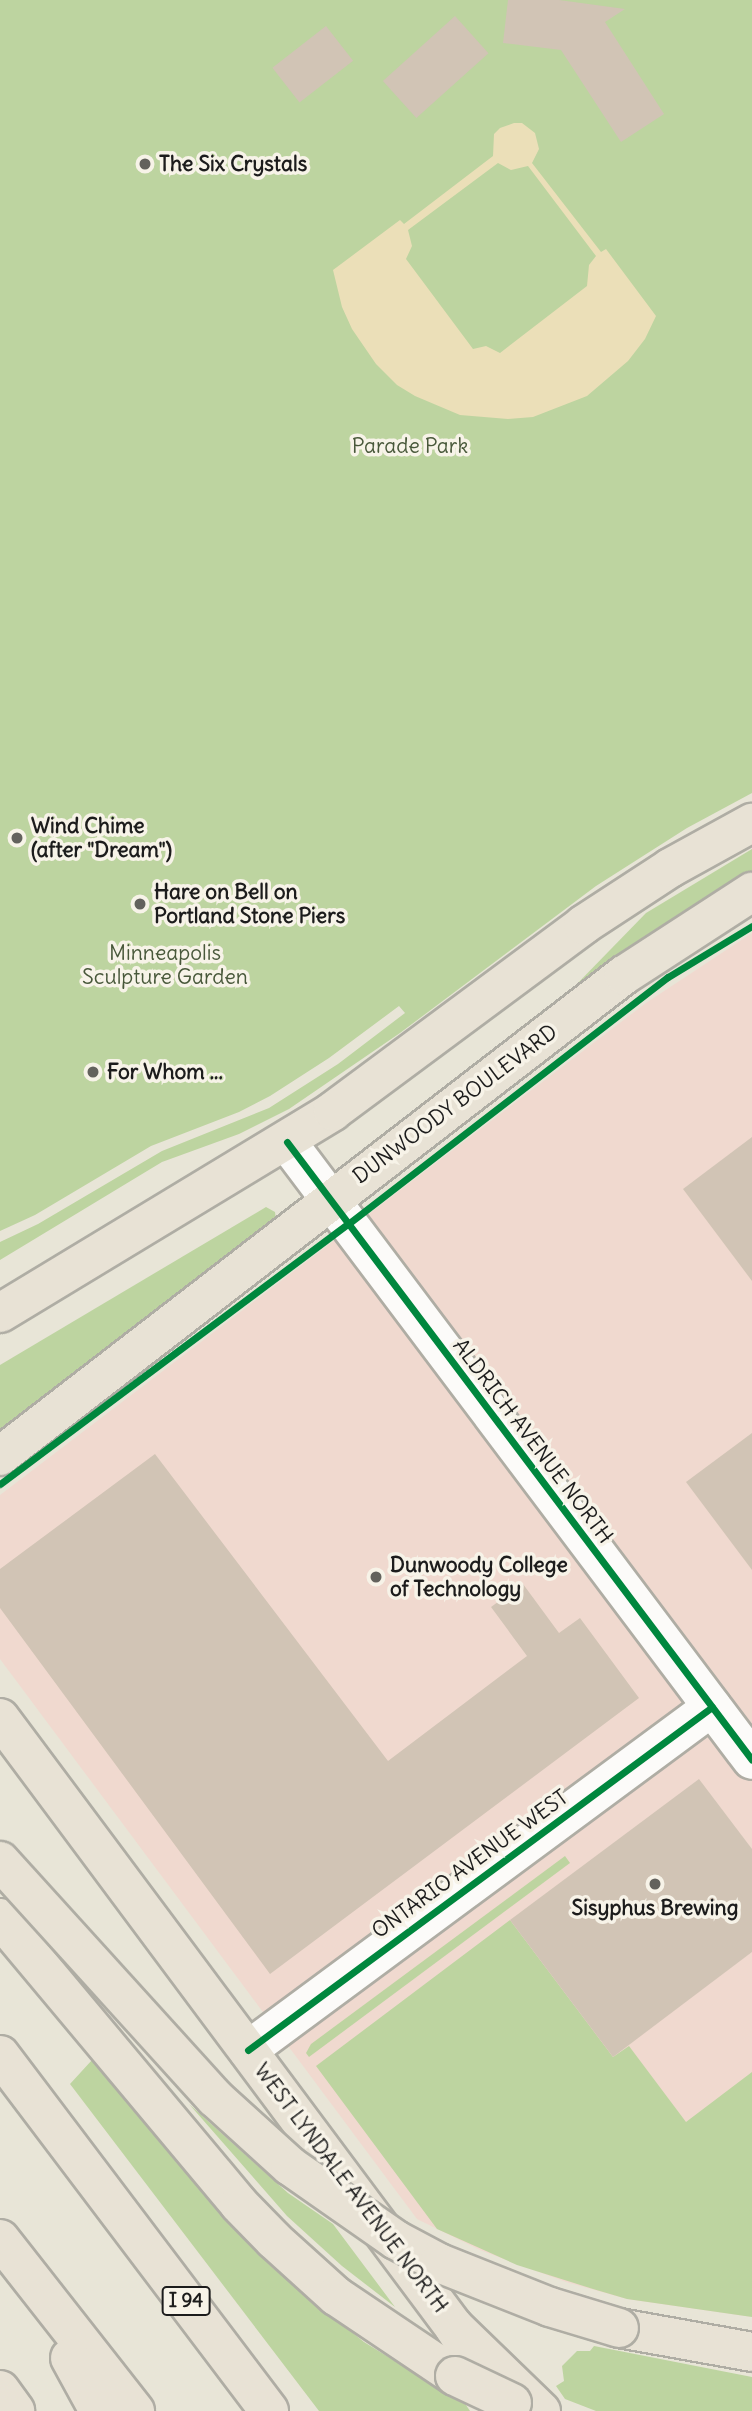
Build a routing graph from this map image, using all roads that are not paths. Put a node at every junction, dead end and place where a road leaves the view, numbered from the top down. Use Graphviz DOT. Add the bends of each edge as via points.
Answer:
graph roads {
  1 [pos="752,823"];
  2 [pos="752,892"];
  3 [pos="287,1142"];
  4 [pos="330,1200"];
  5 [pos="0,1313"];
  6 [pos="0,1456"];
  7 [pos="712,1707"];
  8 [pos="0,1718"];
  9 [pos="752,1760"];
  10 [pos="0,1861"];
  11 [pos="0,1918"];
  12 [pos="248,2050"];
  13 [pos="0,2054"];
  14 [pos="7,2249"];
  15 [pos="454,2327"];
  16 [pos="752,2352"];
  17 [pos="0,2390"];
  18 [pos="15,2411"];
  19 [pos="99,2411"];
  20 [pos="135,2411"];
  21 [pos="269,2411"];
  22 [pos="506,2411"];
  23 [pos="529,2411"];
  24 [pos="541,2411"];
  1 -- 3 [label="main road" via="670,868 583,925"];
  2 -- 4 [label="main road, DUNWOODY BOULEVARD" via="624,975"];
  3 -- 4 [label="street, ALDRICH AVENUE NORTH"];
  3 -- 5 [label="main road"];
  4 -- 6 [label="main road, DUNWOODY BOULEVARD"];
  4 -- 7 [label="street, ALDRICH AVENUE NORTH"];
  7 -- 9 [label="street, ALDRICH AVENUE NORTH"];
  7 -- 12 [label="street, ONTARIO AVENUE WEST"];
  8 -- 12 [label="main road, WEST LYNDALE AVENUE NORTH"];
  10 -- 16 [label="main road, bridge" via="215,2098 290,2166 386,2233 439,2263 550,2308 619,2328"];
  11 -- 23 [label="main road, bridge" via="239,2204 305,2270 371,2321 455,2376"];
  12 -- 15 [label="main road, WEST LYNDALE AVENUE NORTH"];
  13 -- 21 [label="main road, I 94"];
  14 -- 19 [label="main road"];
  14 -- 20 [label="main road"];
  15 -- 22 [label="main road"];
  15 -- 24 [label="main road, WEST LYNDALE AVENUE NORTH"];
  17 -- 18 [label="main road"];
}
